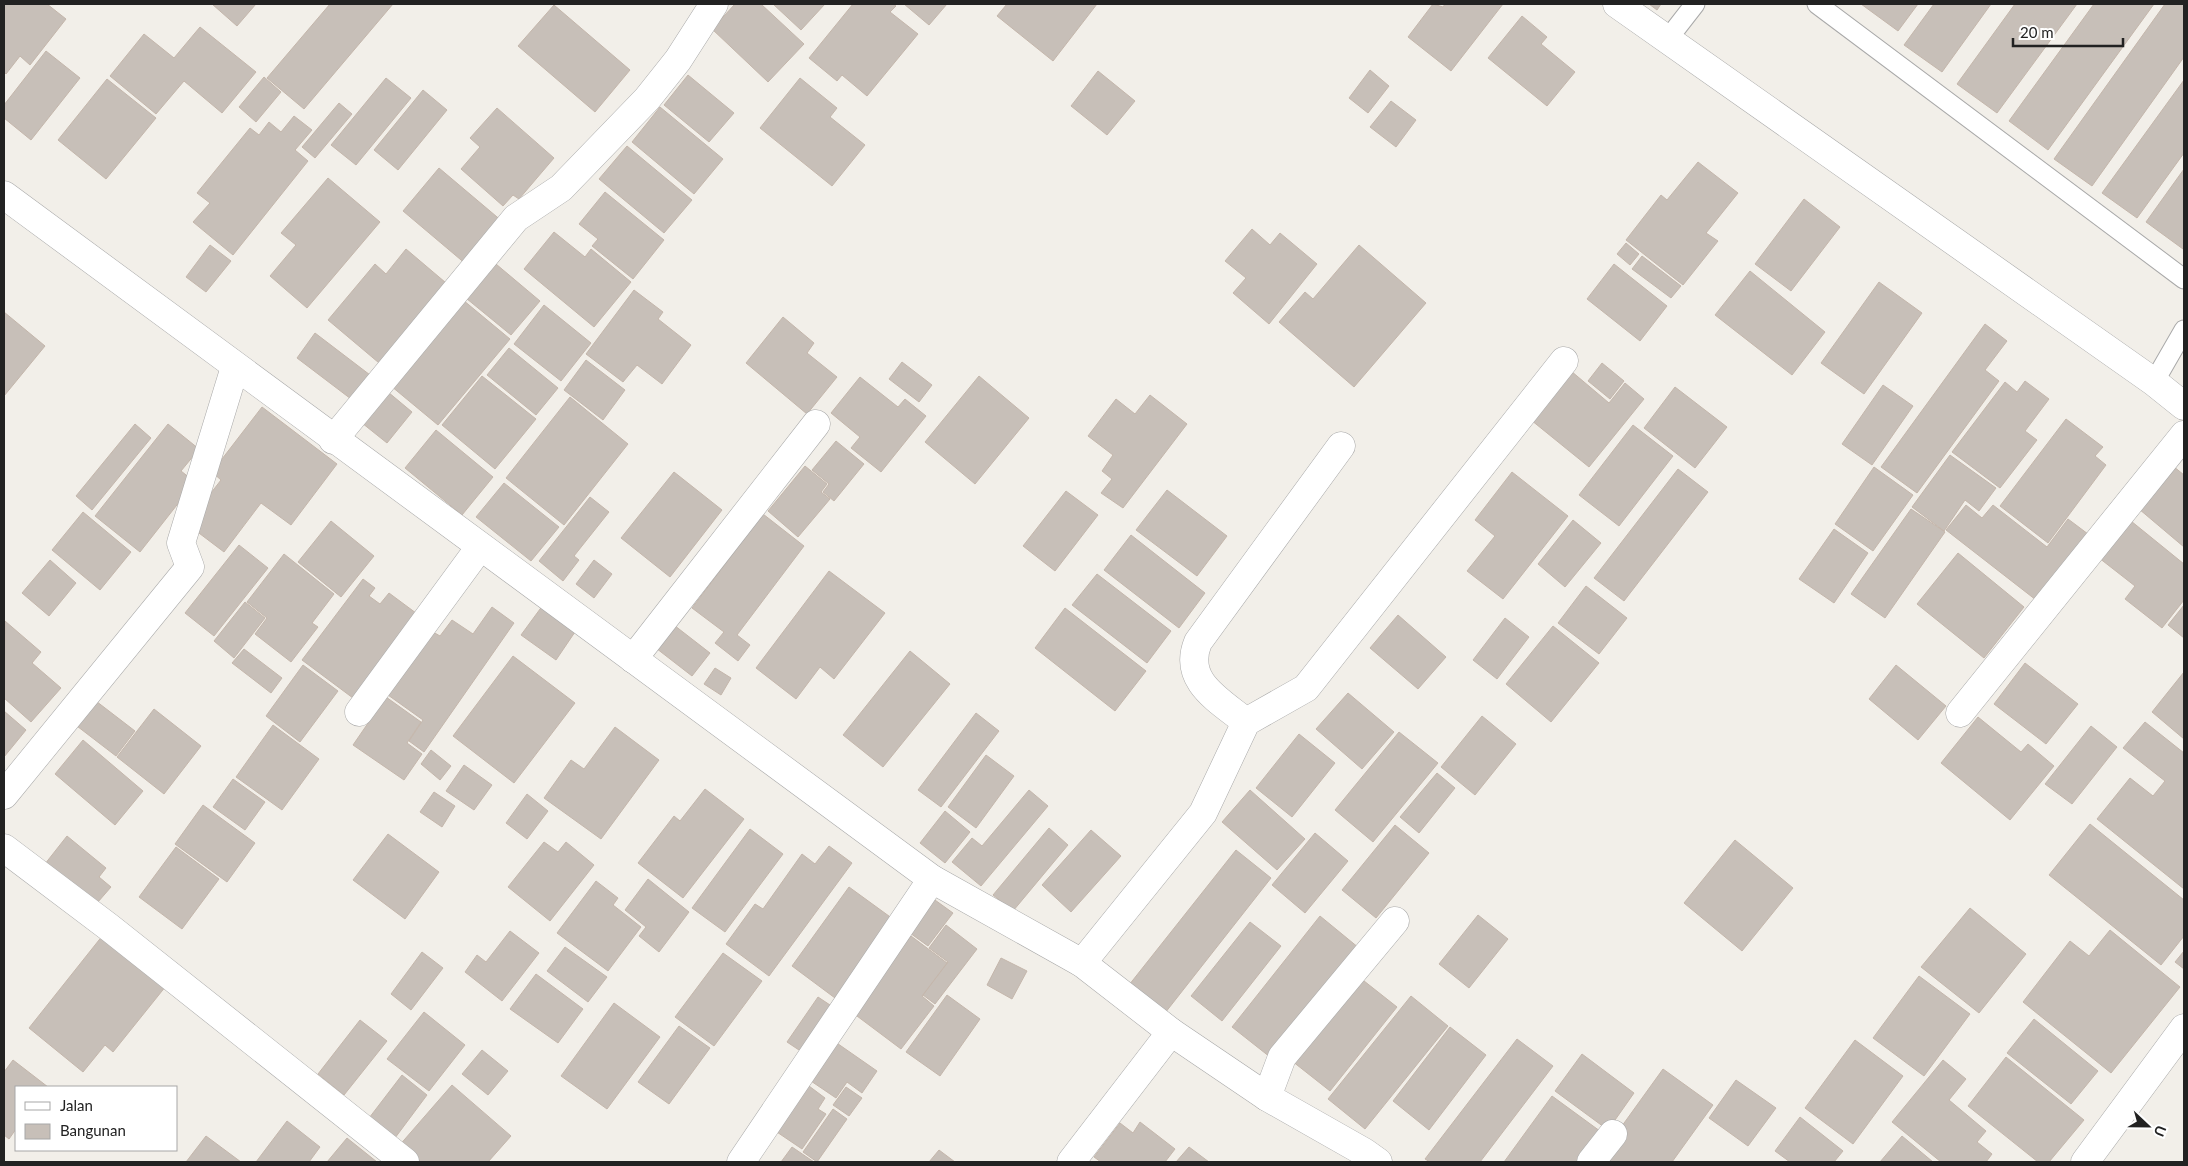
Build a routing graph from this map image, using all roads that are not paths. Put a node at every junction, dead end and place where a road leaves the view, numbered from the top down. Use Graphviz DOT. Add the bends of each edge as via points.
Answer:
graph roads {
  1 [pos="714,4"];
  2 [pos="1617,4"];
  3 [pos="1695,4"];
  4 [pos="1817,4"];
  5 [pos="1667,40"];
  6 [pos="4,195"];
  7 [pos="2184,279"];
  8 [pos="2184,330"];
  9 [pos="1564,361"];
  10 [pos="235,367"];
  11 [pos="2154,382"];
  12 [pos="2184,406"];
  13 [pos="816,424"];
  14 [pos="2184,435"];
  15 [pos="333,440"];
  16 [pos="1341,446"];
  17 [pos="480,547"];
  18 [pos="632,659"];
  19 [pos="358,712"];
  20 [pos="1960,714"];
  21 [pos="1246,722"];
  22 [pos="4,795"];
  23 [pos="4,848"];
  24 [pos="932,879"];
  25 [pos="1395,921"];
  26 [pos="1082,963"];
  27 [pos="2184,1028"];
  28 [pos="1171,1032"];
  29 [pos="1267,1098"];
  30 [pos="1613,1134"];
  31 [pos="1366,1159"];
  32 [pos="405,1162"];
  33 [pos="741,1162"];
  34 [pos="1071,1162"];
  35 [pos="1591,1162"];
  36 [pos="2085,1162"];
  1 -- 15 [label="street" via="678,60 647,99 561,188 516,218"];
  2 -- 5 [label="street"];
  3 -- 5 [label="lane"];
  4 -- 7 [label="lane"];
  5 -- 11 [label="street"];
  6 -- 10 [label="street"];
  8 -- 11 [label="lane"];
  9 -- 21 [label="street" via="1306,688"];
  10 -- 15 [label="street"];
  10 -- 22 [label="street" via="181,543 190,567"];
  11 -- 12 [label="street"];
  13 -- 18 [label="street"];
  14 -- 20 [label="street"];
  15 -- 17 [label="street"];
  16 -- 21 [label="street" via="1204,634 1195,651 1193,663 1201,684"];
  17 -- 18 [label="street"];
  17 -- 19 [label="street"];
  18 -- 24 [label="street"];
  21 -- 26 [label="street" via="1203,813"];
  23 -- 32 [label="street"];
  24 -- 26 [label="street"];
  24 -- 33 [label="street"];
  25 -- 29 [label="street" via="1282,1057"];
  26 -- 28 [label="street"];
  27 -- 36 [label="street"];
  28 -- 29 [label="street"];
  28 -- 34 [label="street"];
  29 -- 31 [label="street"];
  30 -- 35 [label="street"];
}
